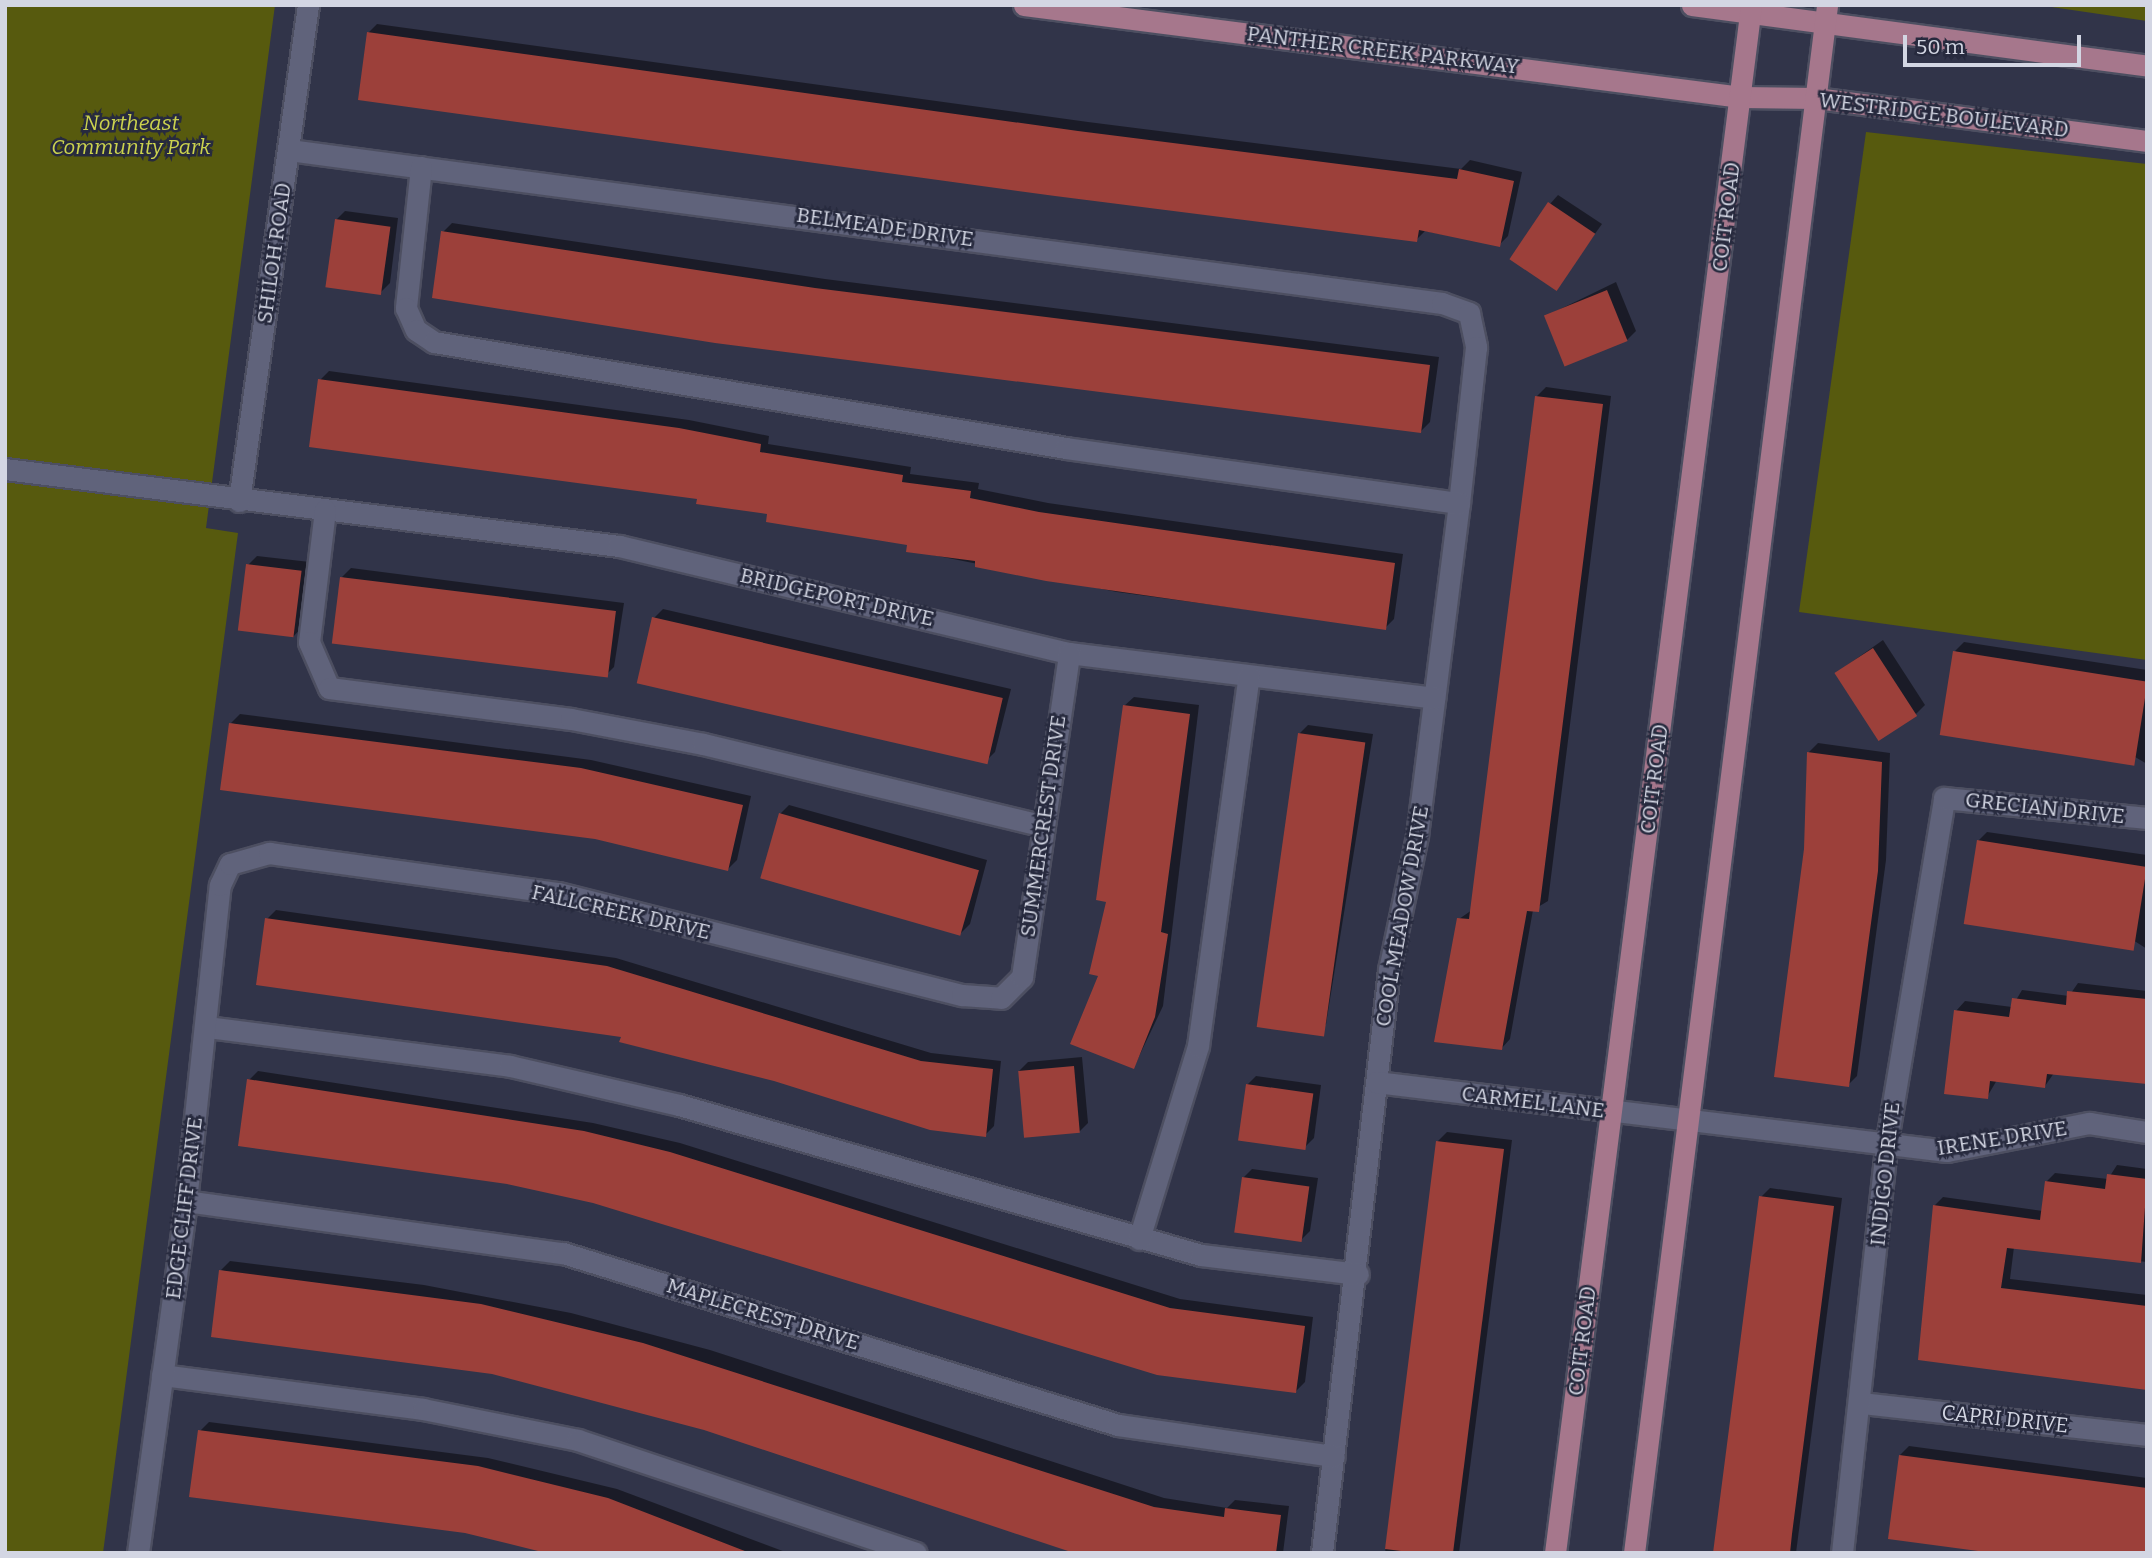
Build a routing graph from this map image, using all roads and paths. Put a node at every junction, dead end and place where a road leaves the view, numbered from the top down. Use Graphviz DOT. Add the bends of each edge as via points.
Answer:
graph roads {
  1 [pos="308,5"];
  2 [pos="1024,5"];
  3 [pos="1692,5"];
  4 [pos="1062,7"];
  5 [pos="1751,9"];
  6 [pos="1825,15"];
  7 [pos="2147,66"];
  8 [pos="1741,97"];
  9 [pos="1816,98"];
  10 [pos="2147,141"];
  11 [pos="289,150"];
  12 [pos="421,167"];
  13 [pos="1474,321"];
  14 [pos="5,470"];
  15 [pos="239,500"];
  16 [pos="1459,503"];
  17 [pos="326,510"];
  18 [pos="1069,653"];
  19 [pos="1249,676"];
  20 [pos="1434,698"];
  21 [pos="1944,798"];
  22 [pos="2147,818"];
  23 [pos="1041,825"];
  24 [pos="230,864"];
  25 [pos="1010,995"];
  26 [pos="207,1027"];
  27 [pos="1376,1082"];
  28 [pos="1611,1112"];
  29 [pos="1690,1122"];
  30 [pos="2147,1132"];
  31 [pos="1885,1146"];
  32 [pos="186,1201"];
  33 [pos="1139,1239"];
  34 [pos="1358,1275"];
  35 [pos="162,1374"];
  36 [pos="1862,1403"];
  37 [pos="2147,1435"];
  38 [pos="1334,1456"];
  39 [pos="144,1552"];
  40 [pos="916,1553"];
  41 [pos="1322,1553"];
  42 [pos="1555,1553"];
  43 [pos="1634,1553"];
  44 [pos="1842,1553"];
  1 -- 11 [label="street, SHILOH ROAD"];
  2 -- 4 [label="main road, PANTHER CREEK PARKWAY"];
  3 -- 5 [label="main road"];
  4 -- 8 [label="main road, PANTHER CREEK PARKWAY"];
  5 -- 6 [label="main road"];
  5 -- 8 [label="main road, COIT ROAD"];
  6 -- 7 [label="main road"];
  6 -- 9 [label="main road"];
  8 -- 9 [label="main road, WESTRIDGE BOULEVARD"];
  8 -- 28 [label="main road, COIT ROAD"];
  9 -- 10 [label="main road, WESTRIDGE BOULEVARD"];
  9 -- 29 [label="main road"];
  11 -- 12 [label="street, BELMEADE DRIVE"];
  11 -- 15 [label="street, SHILOH ROAD"];
  12 -- 13 [label="street, BELMEADE DRIVE" via="1442,303 1462,307"];
  12 -- 16 [label="street" via="405,308 416,330 434,342 1066,448"];
  13 -- 16 [label="street, COOL MEADOW DRIVE"];
  14 -- 15 [label="street, BRIDGEPORT DRIVE"];
  15 -- 17 [label="street, BRIDGEPORT DRIVE"];
  16 -- 20 [label="street, COOL MEADOW DRIVE"];
  17 -- 18 [label="street, BRIDGEPORT DRIVE" via="619,546"];
  17 -- 23 [label="street" via="309,642 329,688 677,739"];
  18 -- 19 [label="street, BRIDGEPORT DRIVE"];
  18 -- 23 [label="street, SUMMERCREST DRIVE"];
  19 -- 20 [label="street, BRIDGEPORT DRIVE"];
  19 -- 33 [label="street" via="1198,1046"];
  20 -- 27 [label="street, COOL MEADOW DRIVE"];
  21 -- 22 [label="street, GRECIAN DRIVE"];
  21 -- 31 [label="street, INDIGO DRIVE"];
  23 -- 25 [label="street, SUMMERCREST DRIVE" via="1022,977"];
  24 -- 25 [label="street, FALLCREEK DRIVE" via="269,853 558,893 962,995"];
  24 -- 26 [label="street, EDGE CLIFF DRIVE" via="220,886"];
  26 -- 32 [label="street, EDGE CLIFF DRIVE"];
  26 -- 33 [label="street" via="510,1066 679,1105"];
  27 -- 28 [label="street, CARMEL LANE"];
  27 -- 34 [label="street, COOL MEADOW DRIVE"];
  28 -- 29 [label="street, CARMEL LANE"];
  28 -- 42 [label="main road, COIT ROAD"];
  29 -- 31 [label="street, IRENE DRIVE"];
  29 -- 43 [label="main road"];
  30 -- 31 [label="street, IRENE DRIVE" via="2089,1123 1947,1151"];
  31 -- 36 [label="street, INDIGO DRIVE"];
  32 -- 35 [label="street, EDGE CLIFF DRIVE"];
  32 -- 38 [label="street, MAPLECREST DRIVE" via="563,1252 1118,1424"];
  33 -- 34 [label="street" via="1201,1255"];
  34 -- 38 [label="street, COOL MEADOW DRIVE"];
  35 -- 39 [label="street, EDGE CLIFF DRIVE"];
  35 -- 40 [label="street" via="423,1409 578,1440"];
  36 -- 37 [label="street, CAPRI DRIVE"];
  36 -- 44 [label="street, INDIGO DRIVE"];
  38 -- 41 [label="street, COOL MEADOW DRIVE"];
}
